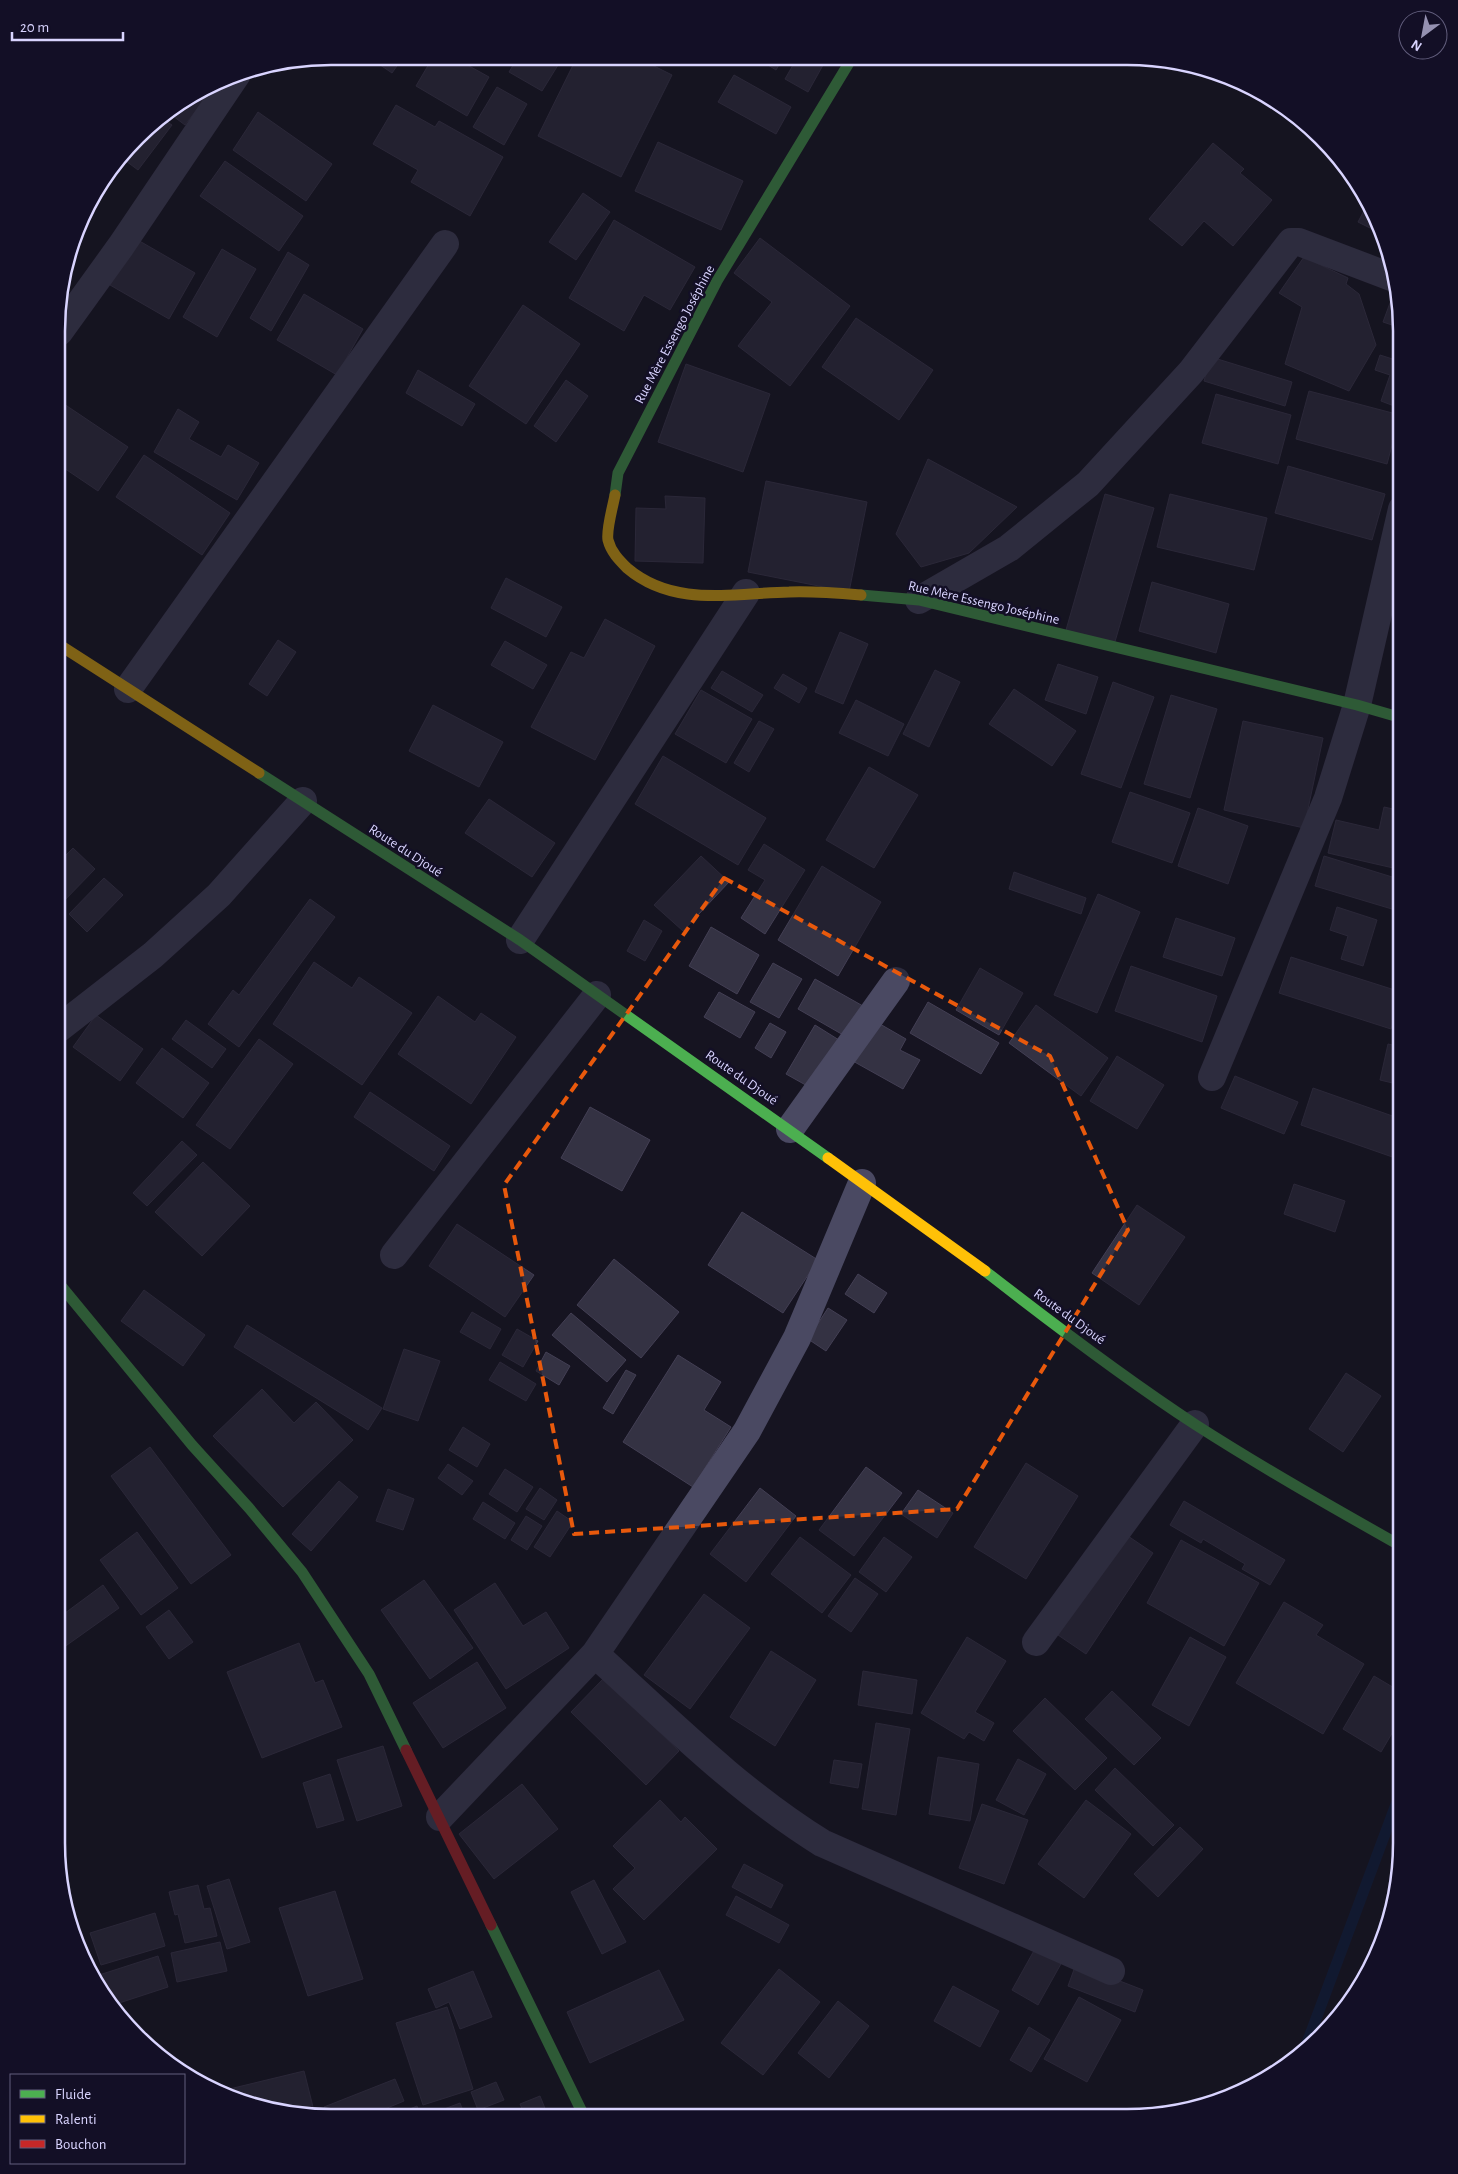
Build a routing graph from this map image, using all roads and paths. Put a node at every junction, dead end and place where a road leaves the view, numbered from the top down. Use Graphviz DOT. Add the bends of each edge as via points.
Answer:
graph roads {
  1 [pos="848,65"];
  2 [pos="230,85"];
  3 [pos="445,244"];
  4 [pos="1387,276"];
  5 [pos="65,323"];
  6 [pos="1393,548"];
  7 [pos="746,593"];
  8 [pos="919,600"];
  9 [pos="65,648"];
  10 [pos="128,689"];
  11 [pos="1357,705"];
  12 [pos="1393,715"];
  13 [pos="302,801"];
  14 [pos="520,940"];
  15 [pos="896,982"];
  16 [pos="597,995"];
  17 [pos="65,1024"];
  18 [pos="1212,1077"];
  19 [pos="790,1129"];
  20 [pos="862,1183"];
  21 [pos="394,1255"];
  22 [pos="65,1291"];
  23 [pos="1196,1424"];
  24 [pos="1393,1541"];
  25 [pos="1036,1642"];
  26 [pos="595,1654"];
  27 [pos="440,1817"];
  28 [pos="1111,1970"];
  29 [pos="581,2109"];
  1 -- 7 [label="street, Rue Mère Essengo Joséphine" via="717,281 618,474 608,539 617,559 639,578 674,593 720,597"];
  2 -- 5 [label="street"];
  3 -- 10 [label="street"];
  4 -- 8 [label="street" via="1299,242 1291,242 1191,372 1088,484 1009,548"];
  6 -- 11 [label="street"];
  7 -- 8 [label="street, Rue Mère Essengo Joséphine" via="818,591"];
  7 -- 14 [label="street"];
  8 -- 11 [label="street, Rue Mère Essengo Joséphine"];
  9 -- 10 [label="street, Route du Djoué"];
  10 -- 13 [label="street, Route du Djoué"];
  11 -- 12 [label="street, Rue Mère Essengo Joséphine"];
  11 -- 18 [label="street" via="1328,798"];
  13 -- 14 [label="street, Route du Djoué"];
  13 -- 17 [label="street" via="219,895 153,955"];
  14 -- 16 [label="street, Route du Djoué"];
  15 -- 19 [label="street"];
  16 -- 19 [label="street, Route du Djoué"];
  16 -- 21 [label="street"];
  19 -- 20 [label="street, Route du Djoué"];
  20 -- 23 [label="street, Route du Djoué" via="950,1244 1047,1320"];
  20 -- 26 [label="street" via="797,1338 747,1431"];
  22 -- 27 [label="street" via="302,1572 369,1674"];
  23 -- 24 [label="street, Route du Djoué"];
  23 -- 25 [label="street"];
  26 -- 27 [label="street"];
  26 -- 28 [label="street" via="746,1790 822,1843"];
  27 -- 29 [label="street"];
}
